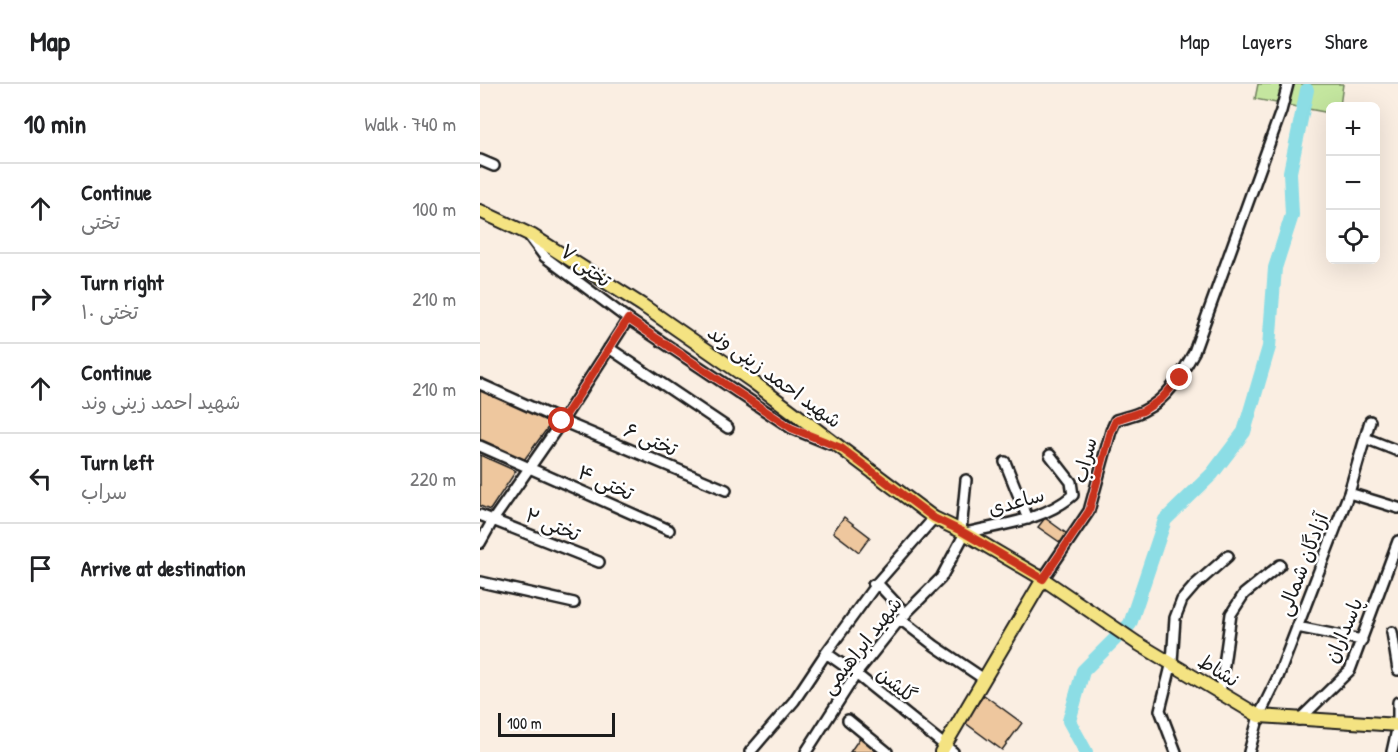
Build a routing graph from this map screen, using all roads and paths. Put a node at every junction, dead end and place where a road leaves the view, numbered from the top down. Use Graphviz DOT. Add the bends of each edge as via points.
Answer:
graph roads {
  1 [pos="1288,84"];
  2 [pos="480,160"];
  3 [pos="494,166"];
  4 [pos="480,211"];
  5 [pos="528,234"];
  6 [pos="628,319"];
  7 [pos="609,348"];
  8 [pos="480,384"];
  9 [pos="562,421"];
  10 [pos="1370,421"];
  11 [pos="728,428"];
  12 [pos="1365,438"];
  13 [pos="480,446"];
  14 [pos="841,448"];
  15 [pos="1398,450"];
  16 [pos="1050,455"];
  17 [pos="1005,462"];
  18 [pos="528,466"];
  19 [pos="966,480"];
  20 [pos="726,490"];
  21 [pos="1349,493"];
  22 [pos="1398,508"];
  23 [pos="480,514"];
  24 [pos="934,518"];
  25 [pos="1028,519"];
  26 [pos="493,520"];
  27 [pos="669,530"];
  28 [pos="963,532"];
  29 [pos="1398,541"];
  30 [pos="480,543"];
  31 [pos="1228,556"];
  32 [pos="599,562"];
  33 [pos="1280,565"];
  34 [pos="1393,567"];
  35 [pos="480,579"];
  36 [pos="1043,579"];
  37 [pos="877,584"];
  38 [pos="574,603"];
  39 [pos="903,616"];
  40 [pos="1298,627"];
  41 [pos="1392,632"];
  42 [pos="1362,640"];
  43 [pos="826,653"];
  44 [pos="1172,662"];
  45 [pos="1398,670"];
  46 [pos="856,674"];
  47 [pos="984,679"];
  48 [pos="1220,694"];
  49 [pos="1398,702"];
  50 [pos="787,707"];
  51 [pos="1259,716"];
  52 [pos="848,720"];
  53 [pos="1299,720"];
  54 [pos="1398,725"];
  55 [pos="766,735"];
  56 [pos="946,750"];
  57 [pos="750,752"];
  58 [pos="757,752"];
  59 [pos="807,752"];
  60 [pos="887,752"];
  61 [pos="1176,752"];
  62 [pos="1249,752"];
  63 [pos="1392,752"];
  1 -- 36 [label="street, سراب" via="1194,352 1180,378 1161,399 1143,411 1116,420 1089,511"];
  2 -- 3 [label="street"];
  4 -- 5 [label="main road, شهید احمد زینی وند"];
  5 -- 6 [label="street, تختی ۷" via="545,257"];
  5 -- 14 [label="main road, شهید احمد زینی وند" via="651,312"];
  6 -- 7 [label="street"];
  6 -- 14 [label="street, تختی ۷" via="791,428"];
  7 -- 9 [label="street"];
  7 -- 11 [label="street"];
  8 -- 9 [label="street, تختی ۶"];
  9 -- 18 [label="street"];
  9 -- 20 [label="street, تختی ۶"];
  10 -- 12 [label="street, آزادگان شمالی"];
  12 -- 15 [label="street"];
  12 -- 21 [label="street, آزادگان شمالی"];
  13 -- 18 [label="street, تختی ۴"];
  14 -- 24 [label="main road, شهید احمد زینی وند"];
  16 -- 25 [label="street, ساعدی" via="1071,482 1073,495 1060,506"];
  17 -- 25 [label="street"];
  18 -- 26 [label="street"];
  18 -- 27 [label="street, تختی ۴"];
  19 -- 28 [label="street"];
  21 -- 22 [label="street"];
  21 -- 40 [label="street, آزادگان شمالی"];
  23 -- 26 [label="street, تختی ۲"];
  24 -- 28 [label="main road, شهید احمد زینی وند"];
  24 -- 37 [label="street"];
  25 -- 28 [label="street, ساعدی"];
  26 -- 30 [label="street"];
  26 -- 32 [label="street, تختی ۲"];
  28 -- 36 [label="main road, شهید احمد زینی وند"];
  28 -- 39 [label="street, شهید ابراهیمی" via="941,578"];
  29 -- 34 [label="street, پاسداران"];
  31 -- 44 [label="street" via="1182,600 1175,618"];
  33 -- 48 [label="street" via="1244,594 1231,614"];
  34 -- 42 [label="street, پاسداران"];
  35 -- 38 [label="street"];
  36 -- 44 [label="main road, نشاط"];
  36 -- 47 [label="main road, سراب"];
  37 -- 39 [label="street"];
  37 -- 43 [label="street"];
  37 -- 50 [label="street" via="866,589 832,635 790,696"];
  39 -- 46 [label="street, شهید ابراهیمی"];
  39 -- 47 [label="street" via="935,646"];
  40 -- 42 [label="street"];
  40 -- 51 [label="street, آزادگان شمالی"];
  41 -- 45 [label="street"];
  42 -- 53 [label="street, پاسداران" via="1350,670"];
  43 -- 46 [label="street, گلشن"];
  43 -- 50 [label="street"];
  44 -- 48 [label="main road, نشاط"];
  44 -- 61 [label="street" via="1160,710"];
  46 -- 56 [label="street, گلشن"];
  46 -- 59 [label="street, شهید ابراهیمی"];
  47 -- 56 [label="main road, سراب"];
  48 -- 51 [label="main road, نشاط"];
  49 -- 54 [label="street"];
  50 -- 55 [label="street"];
  51 -- 53 [label="main road, نشاط"];
  51 -- 62 [label="street, آزادگان شمالی"];
  52 -- 60 [label="street"];
  53 -- 54 [label="main road, نشاط"];
  54 -- 63 [label="street"];
  55 -- 57 [label="street"];
  55 -- 58 [label="street"];
}
